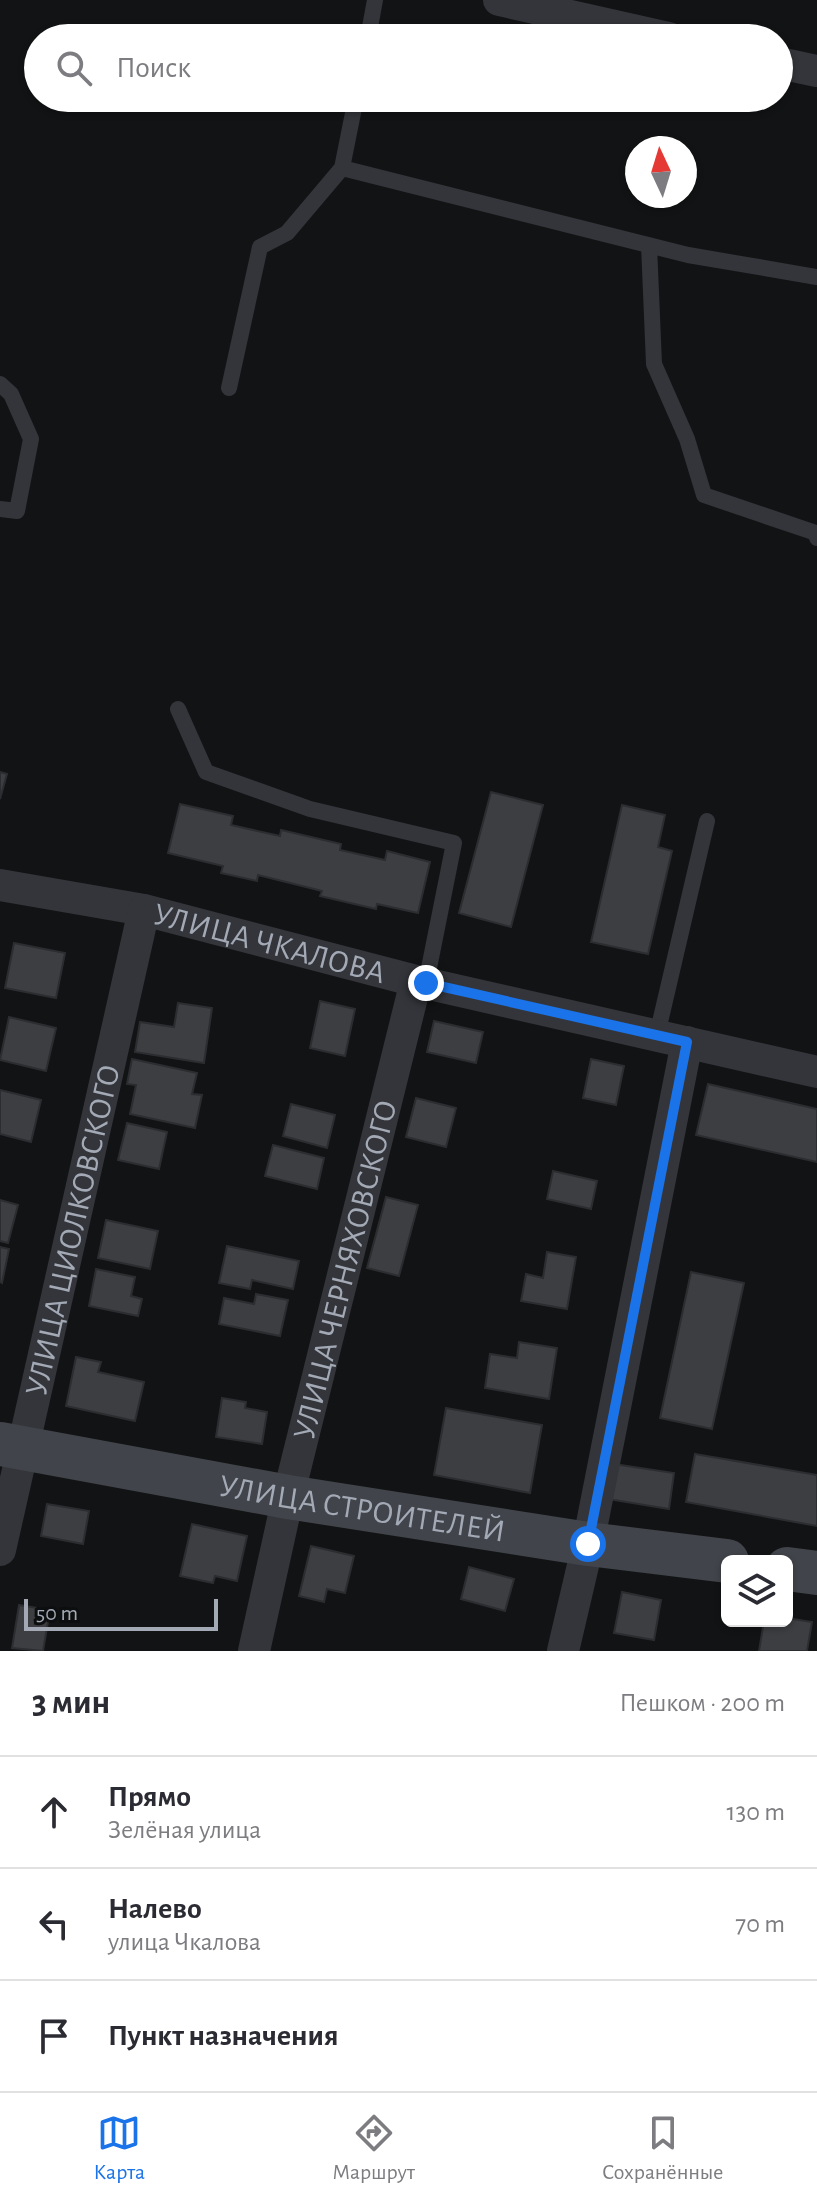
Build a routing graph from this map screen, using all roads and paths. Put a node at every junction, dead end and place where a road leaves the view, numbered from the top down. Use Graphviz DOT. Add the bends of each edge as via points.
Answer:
graph roads {
  1 [pos="375,0"];
  2 [pos="499,0"];
  3 [pos="371,24"];
  4 [pos="606,24"];
  5 [pos="793,66"];
  6 [pos="817,71"];
  7 [pos="353,112"];
  8 [pos="342,168"];
  9 [pos="649,245"];
  10 [pos="817,277"];
  11 [pos="0,384"];
  12 [pos="229,388"];
  13 [pos="0,509"];
  14 [pos="817,538"];
  15 [pos="178,709"];
  16 [pos="707,821"];
  17 [pos="0,885"];
  18 [pos="144,910"];
  19 [pos="421,982"];
  20 [pos="672,1039"];
  21 [pos="817,1072"];
  22 [pos="12,1446"];
  23 [pos="288,1497"];
  24 [pos="588,1544"];
  25 [pos="0,1550"];
  26 [pos="721,1560"];
  27 [pos="793,1570"];
  28 [pos="817,1573"];
  29 [pos="254,1651"];
  30 [pos="563,1651"];
  1 -- 3 [label="lane"];
  2 -- 4 [label="street"];
  5 -- 6 [label="street"];
  7 -- 8 [label="lane"];
  8 -- 9 [label="lane"];
  8 -- 12 [label="lane" via="287,233 260,247"];
  9 -- 10 [label="lane"];
  9 -- 14 [label="lane" via="654,364 687,439 704,495 816,533"];
  11 -- 13 [label="lane" via="11,394 31,439 17,511"];
  15 -- 19 [label="lane" via="206,772 310,809 454,843"];
  16 -- 20 [label="lane"];
  17 -- 18 [label="street, УЛИЦА ЧКАЛОВА"];
  18 -- 19 [label="street, УЛИЦА ЧКАЛОВА"];
  18 -- 22 [label="street, УЛИЦА ЦИОЛКОВСКОГО"];
  19 -- 20 [label="street, УЛИЦА ЧКАЛОВА"];
  19 -- 23 [label="street, УЛИЦА ЧЕРНЯХОВСКОГО"];
  20 -- 21 [label="street, УЛИЦА ЧКАЛОВА"];
  20 -- 24 [label="street"];
  22 -- 23 [label="street, УЛИЦА СТРОИТЕЛЕЙ"];
  22 -- 25 [label="street, УЛИЦА ЦИОЛКОВСКОГО"];
  23 -- 24 [label="street, УЛИЦА СТРОИТЕЛЕЙ"];
  23 -- 29 [label="street, УЛИЦА ЧЕРНЯХОВСКОГО"];
  24 -- 26 [label="street, УЛИЦА СТРОИТЕЛЕЙ"];
  24 -- 30 [label="street"];
  27 -- 28 [label="street"];
}
